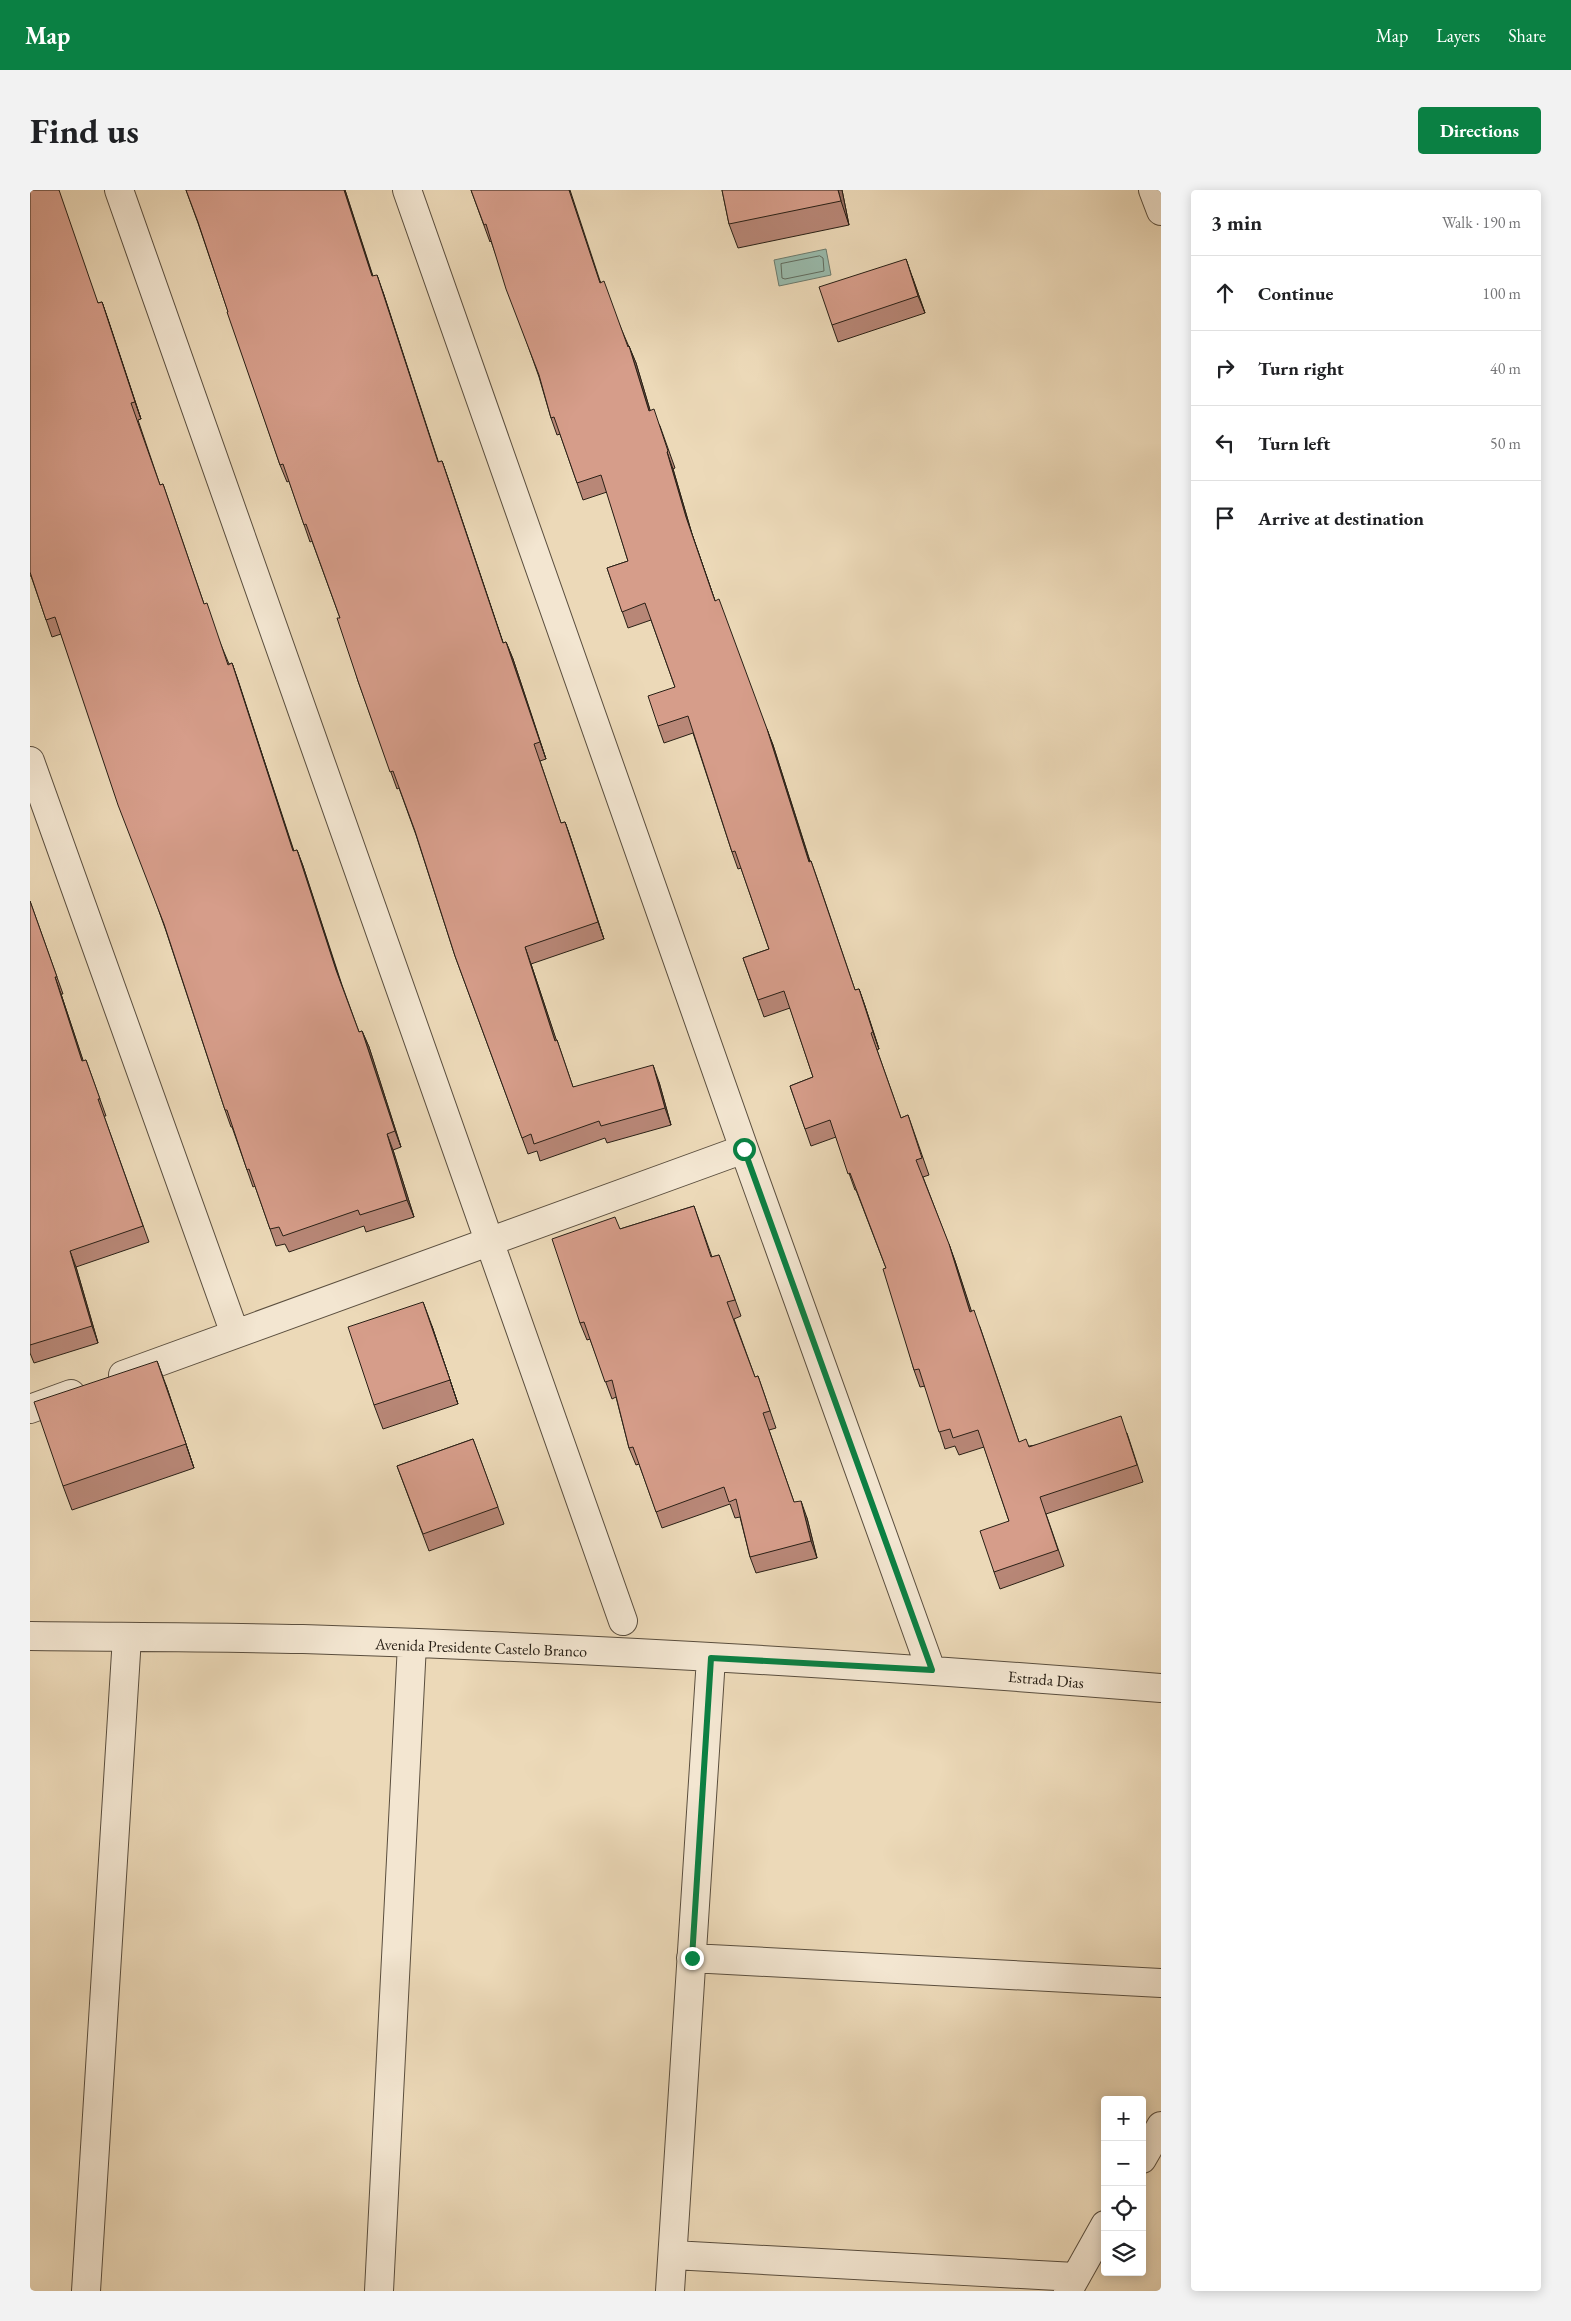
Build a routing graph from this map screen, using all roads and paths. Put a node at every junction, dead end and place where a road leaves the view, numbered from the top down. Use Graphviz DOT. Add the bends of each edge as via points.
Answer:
graph roads {
  1 [pos="119,190"];
  2 [pos="407,190"];
  3 [pos="1154,190"];
  4 [pos="1161,211"];
  5 [pos="30,761"];
  6 [pos="744,1149"];
  7 [pos="491,1241"];
  8 [pos="235,1334"];
  9 [pos="30,1409"];
  10 [pos="623,1621"];
  11 [pos="30,1636"];
  12 [pos="128,1637"];
  13 [pos="412,1644"];
  14 [pos="711,1658"];
  15 [pos="932,1670"];
  16 [pos="1161,1688"];
  17 [pos="692,1958"];
  18 [pos="1161,1983"];
  19 [pos="1161,2126"];
  20 [pos="1146,2152"];
  21 [pos="1102,2231"];
  22 [pos="673,2254"];
  23 [pos="1072,2284"];
  24 [pos="86,2291"];
  25 [pos="379,2291"];
  26 [pos="670,2291"];
  1 -- 7 [label="street"];
  2 -- 6 [label="street"];
  3 -- 4 [label="street"];
  5 -- 8 [label="street"];
  6 -- 7 [label="street"];
  6 -- 15 [label="street"];
  7 -- 8 [label="street"];
  7 -- 10 [label="street"];
  8 -- 9 [label="street"];
  11 -- 12 [label="street, Avenida Presidente Castelo Branco"];
  12 -- 13 [label="street, Avenida Presidente Castelo Branco"];
  12 -- 24 [label="street"];
  13 -- 14 [label="street, Avenida Presidente Castelo Branco" via="630,1651"];
  13 -- 25 [label="street"];
  14 -- 15 [label="street, Avenida Presidente Castelo Branco"];
  14 -- 17 [label="street"];
  15 -- 16 [label="street, Estrada Dias"];
  17 -- 18 [label="street"];
  17 -- 22 [label="street"];
  19 -- 20 [label="street"];
  21 -- 23 [label="street"];
  22 -- 23 [label="street"];
  22 -- 26 [label="street"];
}
